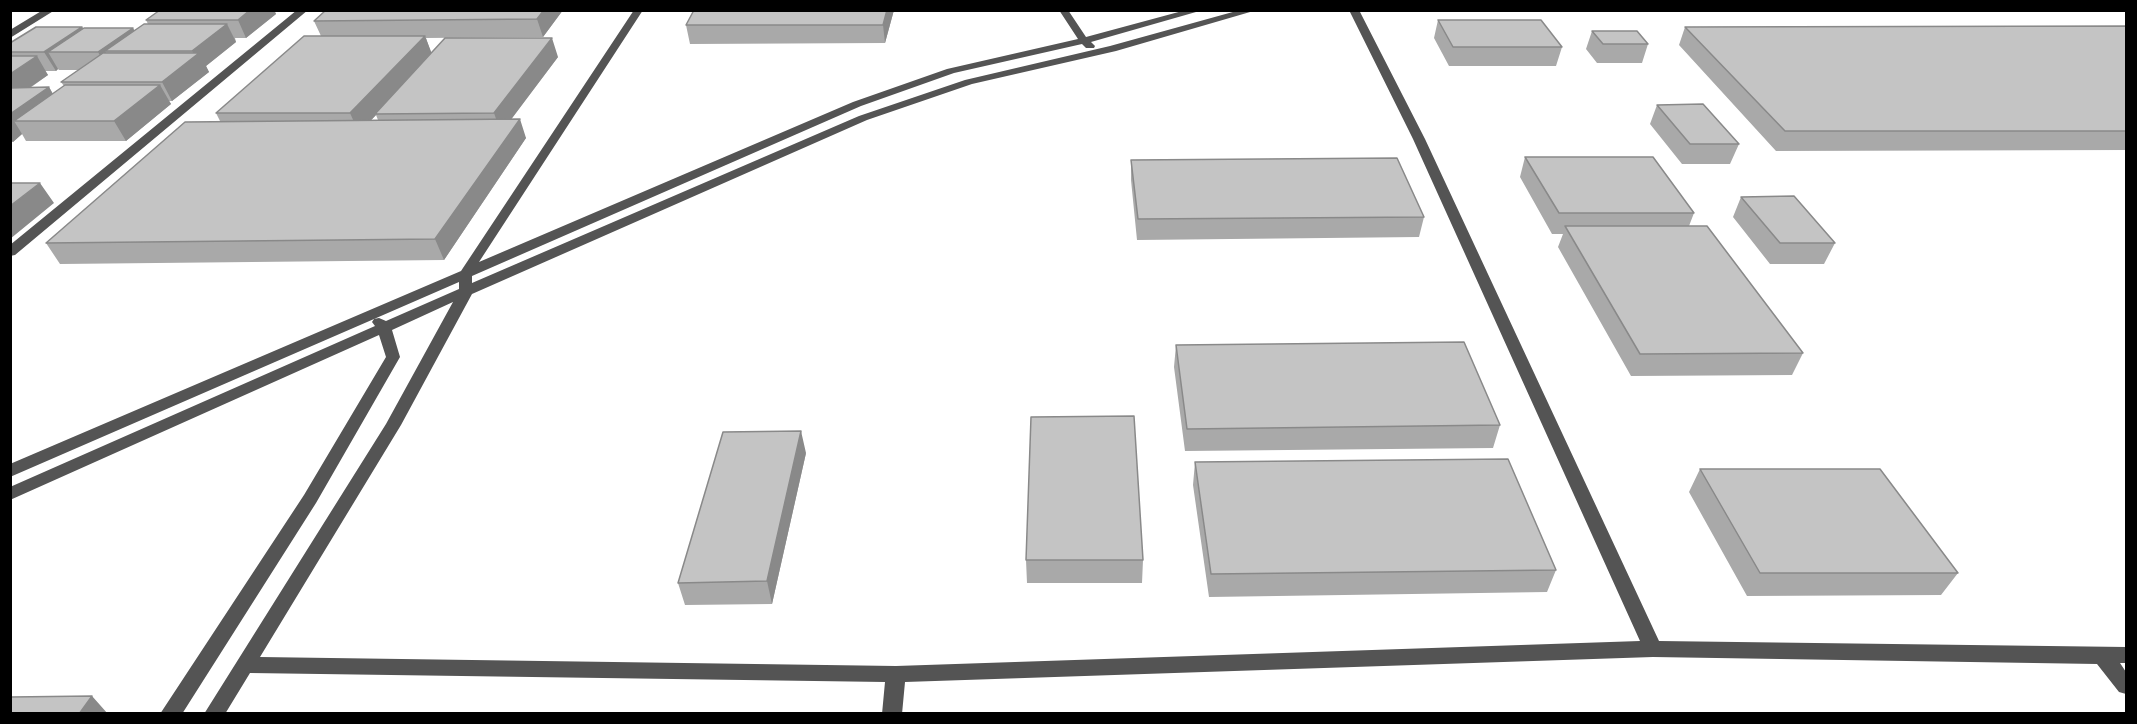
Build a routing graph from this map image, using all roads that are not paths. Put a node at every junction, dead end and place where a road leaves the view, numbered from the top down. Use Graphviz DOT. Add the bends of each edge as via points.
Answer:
graph roads {
  1 [pos="51,10"];
  2 [pos="304,10"];
  3 [pos="639,10"];
  4 [pos="1064,10"];
  5 [pos="1199,10"];
  6 [pos="1253,10"];
  7 [pos="1354,10"];
  8 [pos="10,35"];
  9 [pos="1084,41"];
  10 [pos="1098,52"];
  11 [pos="10,252"];
  12 [pos="465,283"];
  13 [pos="371,315"];
  14 [pos="384,328"];
  15 [pos="10,471"];
  16 [pos="10,494"];
  17 [pos="1653,649"];
  18 [pos="2127,655"];
  19 [pos="2102,657"];
  20 [pos="244,665"];
  21 [pos="896,674"];
  22 [pos="2127,686"];
  23 [pos="170,714"];
  24 [pos="214,714"];
  25 [pos="892,714"];
  1 -- 8 [label="street"];
  2 -- 11 [label="street"];
  3 -- 12 [label="street"];
  4 -- 9 [label="street"];
  5 -- 9 [label="street"];
  6 -- 10 [label="street"];
  7 -- 17 [label="street" via="1419,139"];
  9 -- 10 [label="street"];
  9 -- 12 [label="street" via="951,71 857,104"];
  10 -- 12 [label="street" via="969,82 863,118"];
  12 -- 13 [label="street"];
  12 -- 14 [label="street"];
  12 -- 20 [label="street" via="393,425"];
  13 -- 14 [label="street"];
  13 -- 15 [label="street"];
  14 -- 16 [label="street"];
  14 -- 23 [label="street" via="393,357 310,499"];
  17 -- 19 [label="street"];
  17 -- 21 [label="street"];
  18 -- 19 [label="street"];
  19 -- 22 [label="street"];
  20 -- 21 [label="street"];
  20 -- 24 [label="street"];
  21 -- 25 [label="street"];
}
